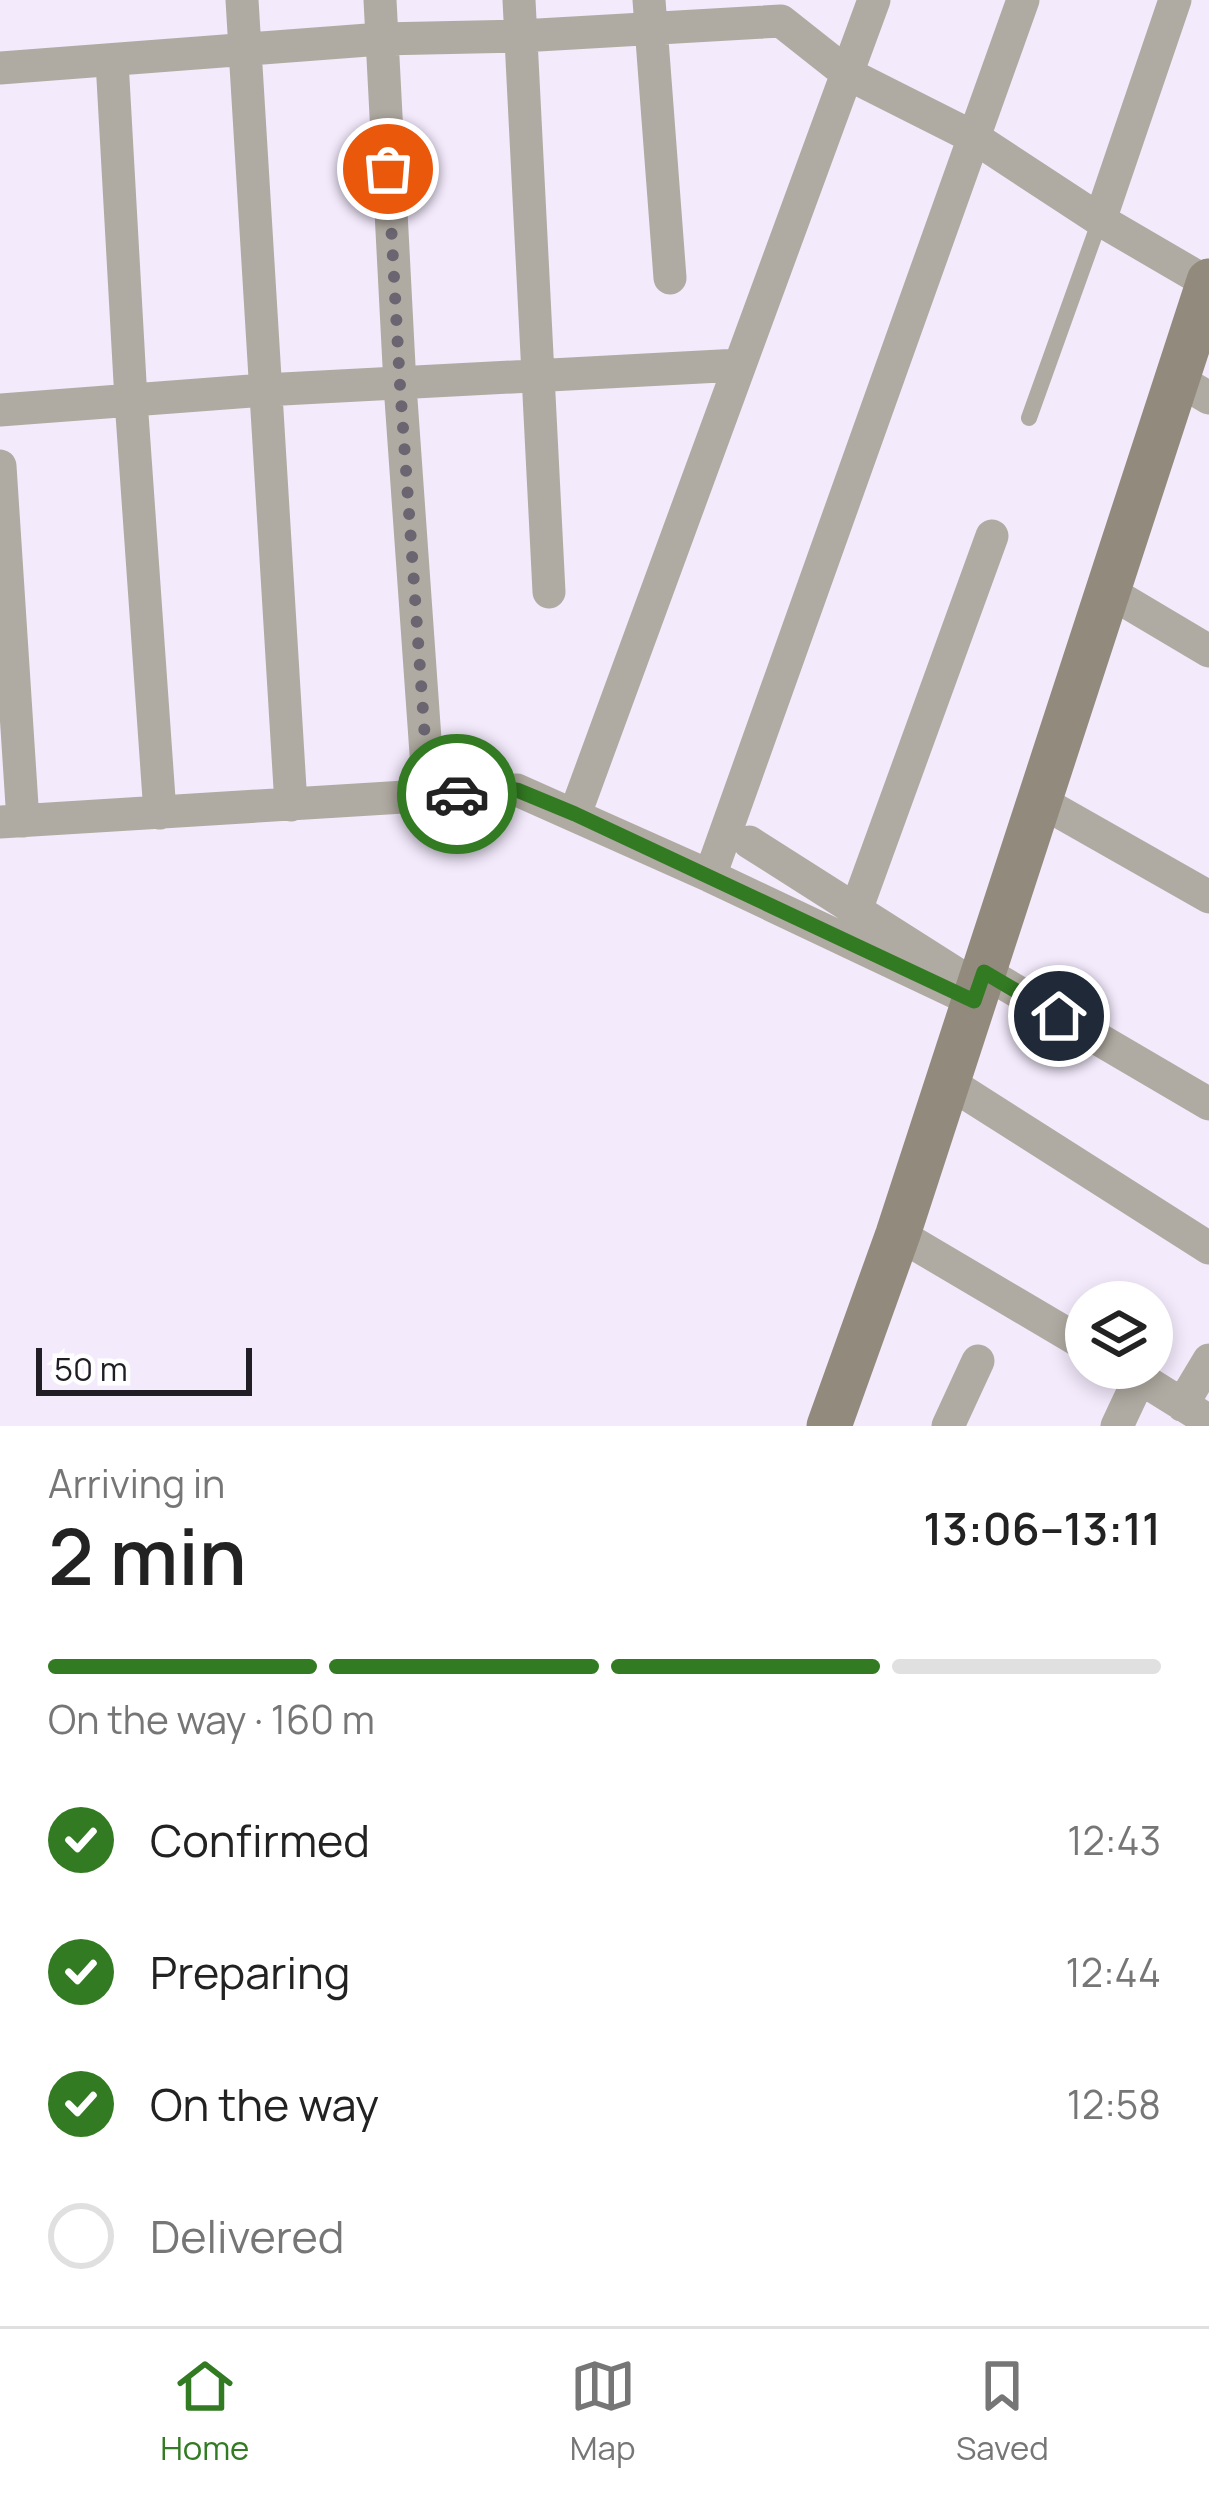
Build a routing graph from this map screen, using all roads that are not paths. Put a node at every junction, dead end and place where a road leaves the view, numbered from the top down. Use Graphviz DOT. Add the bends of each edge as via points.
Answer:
graph roads {
  1 [pos="242,0"];
  2 [pos="380,0"];
  3 [pos="519,0"];
  4 [pos="874,0"];
  5 [pos="1023,0"];
  6 [pos="1175,0"];
  7 [pos="650,14"];
  8 [pos="521,36"];
  9 [pos="381,39"];
  10 [pos="245,48"];
  11 [pos="112,61"];
  12 [pos="0,68"];
  13 [pos="848,74"];
  14 [pos="975,138"];
  15 [pos="1100,220"];
  16 [pos="670,278"];
  17 [pos="1209,282"];
  18 [pos="739,365"];
  19 [pos="538,378"];
  20 [pos="400,385"];
  21 [pos="1193,388"];
  22 [pos="264,390"];
  23 [pos="130,400"];
  24 [pos="0,410"];
  25 [pos="1029,418"];
  26 [pos="0,466"];
  27 [pos="992,536"];
  28 [pos="1108,591"];
  29 [pos="549,592"];
  30 [pos="1209,651"];
  31 [pos="429,796"];
  32 [pos="1040,801"];
  33 [pos="291,805"];
  34 [pos="160,813"];
  35 [pos="575,814"];
  36 [pos="12,822"];
  37 [pos="749,842"];
  38 [pos="710,876"];
  39 [pos="1209,897"];
  40 [pos="856,910"];
  41 [pos="979,987"];
  42 [pos="948,1082"];
  43 [pos="1209,1104"];
  44 [pos="898,1234"];
  45 [pos="1209,1248"];
  46 [pos="1065,1333"];
  47 [pos="1209,1360"];
  48 [pos="978,1361"];
  49 [pos="1127,1389"];
  50 [pos="1158,1389"];
  51 [pos="1196,1413"];
  52 [pos="830,1426"];
  53 [pos="948,1426"];
  54 [pos="1117,1426"];
  1 -- 10 [label="street"];
  2 -- 9 [label="street"];
  3 -- 8 [label="street"];
  4 -- 13 [label="street"];
  5 -- 14 [label="street"];
  6 -- 15 [label="street"];
  7 -- 8 [label="street"];
  7 -- 13 [label="street" via="781,21"];
  7 -- 16 [label="street"];
  8 -- 9 [label="street"];
  8 -- 19 [label="street"];
  9 -- 10 [label="street"];
  9 -- 20 [label="street"];
  10 -- 11 [label="street"];
  10 -- 22 [label="street"];
  11 -- 12 [label="street"];
  11 -- 23 [label="street"];
  13 -- 14 [label="street"];
  13 -- 18 [label="street"];
  14 -- 15 [label="street"];
  14 -- 38 [label="street"];
  15 -- 17 [label="street"];
  15 -- 25 [label="lane"];
  17 -- 21 [label="street"];
  18 -- 19 [label="street"];
  18 -- 35 [label="street"];
  19 -- 20 [label="street"];
  19 -- 29 [label="street"];
  20 -- 22 [label="street"];
  20 -- 31 [label="street"];
  21 -- 28 [label="street"];
  22 -- 23 [label="street"];
  22 -- 33 [label="street"];
  23 -- 24 [label="street"];
  23 -- 34 [label="street"];
  26 -- 36 [label="street"];
  27 -- 40 [label="street"];
  28 -- 30 [label="street"];
  28 -- 32 [label="street"];
  31 -- 33 [label="street"];
  31 -- 35 [label="street" via="517,790"];
  32 -- 39 [label="street"];
  32 -- 41 [label="street"];
  33 -- 34 [label="street"];
  34 -- 36 [label="street"];
  35 -- 38 [label="street"];
  37 -- 40 [label="street"];
  38 -- 41 [label="street"];
  40 -- 41 [label="street"];
  41 -- 42 [label="street"];
  41 -- 43 [label="street"];
  42 -- 44 [label="street"];
  42 -- 45 [label="street"];
  44 -- 46 [label="street"];
  44 -- 52 [label="street"];
  47 -- 51 [label="street"];
  48 -- 53 [label="street"];
  49 -- 54 [label="street"];
  50 -- 51 [label="street"];
}
